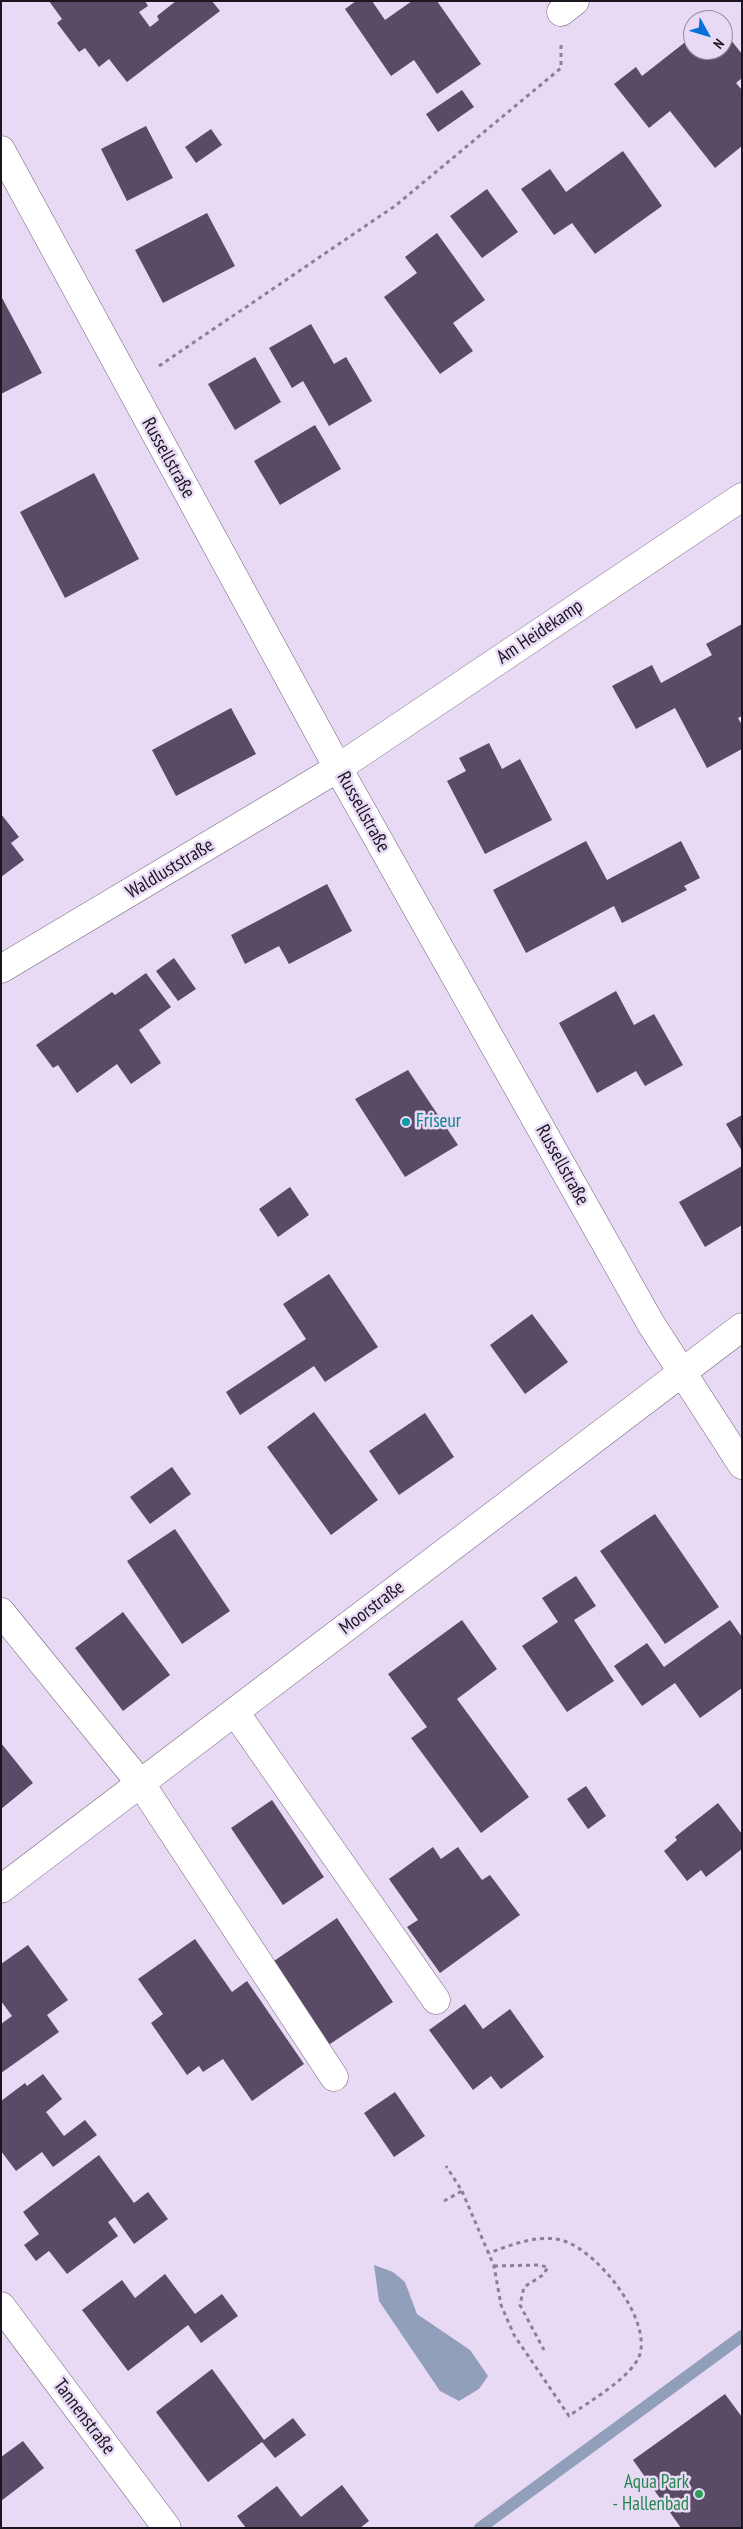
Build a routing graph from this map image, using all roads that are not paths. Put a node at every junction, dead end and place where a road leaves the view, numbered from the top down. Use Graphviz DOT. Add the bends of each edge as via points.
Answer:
graph roads {
  1 [pos="5,167"];
  2 [pos="742,497"];
  3 [pos="338,768"];
  4 [pos="1,970"];
  5 [pos="742,1327"];
  6 [pos="681,1373"];
  7 [pos="742,1465"];
  8 [pos="1,1612"];
  9 [pos="235,1712"];
  10 [pos="141,1784"];
  11 [pos="1,1889"];
  12 [pos="436,2000"];
  13 [pos="334,2077"];
  14 [pos="1,2306"];
  15 [pos="167,2528"];
  1 -- 3 [label="street, Russellstraße"];
  2 -- 3 [label="street, Am Heidekamp"];
  3 -- 4 [label="street, Waldluststraße"];
  3 -- 6 [label="street, Russellstraße"];
  5 -- 6 [label="street, Moorstraße"];
  6 -- 7 [label="street, Russellstraße"];
  6 -- 9 [label="street, Moorstraße"];
  8 -- 10 [label="street"];
  9 -- 10 [label="street, Moorstraße"];
  9 -- 12 [label="street"];
  10 -- 11 [label="street, Moorstraße"];
  10 -- 13 [label="street"];
  14 -- 15 [label="street, Tannenstraße"];
}
